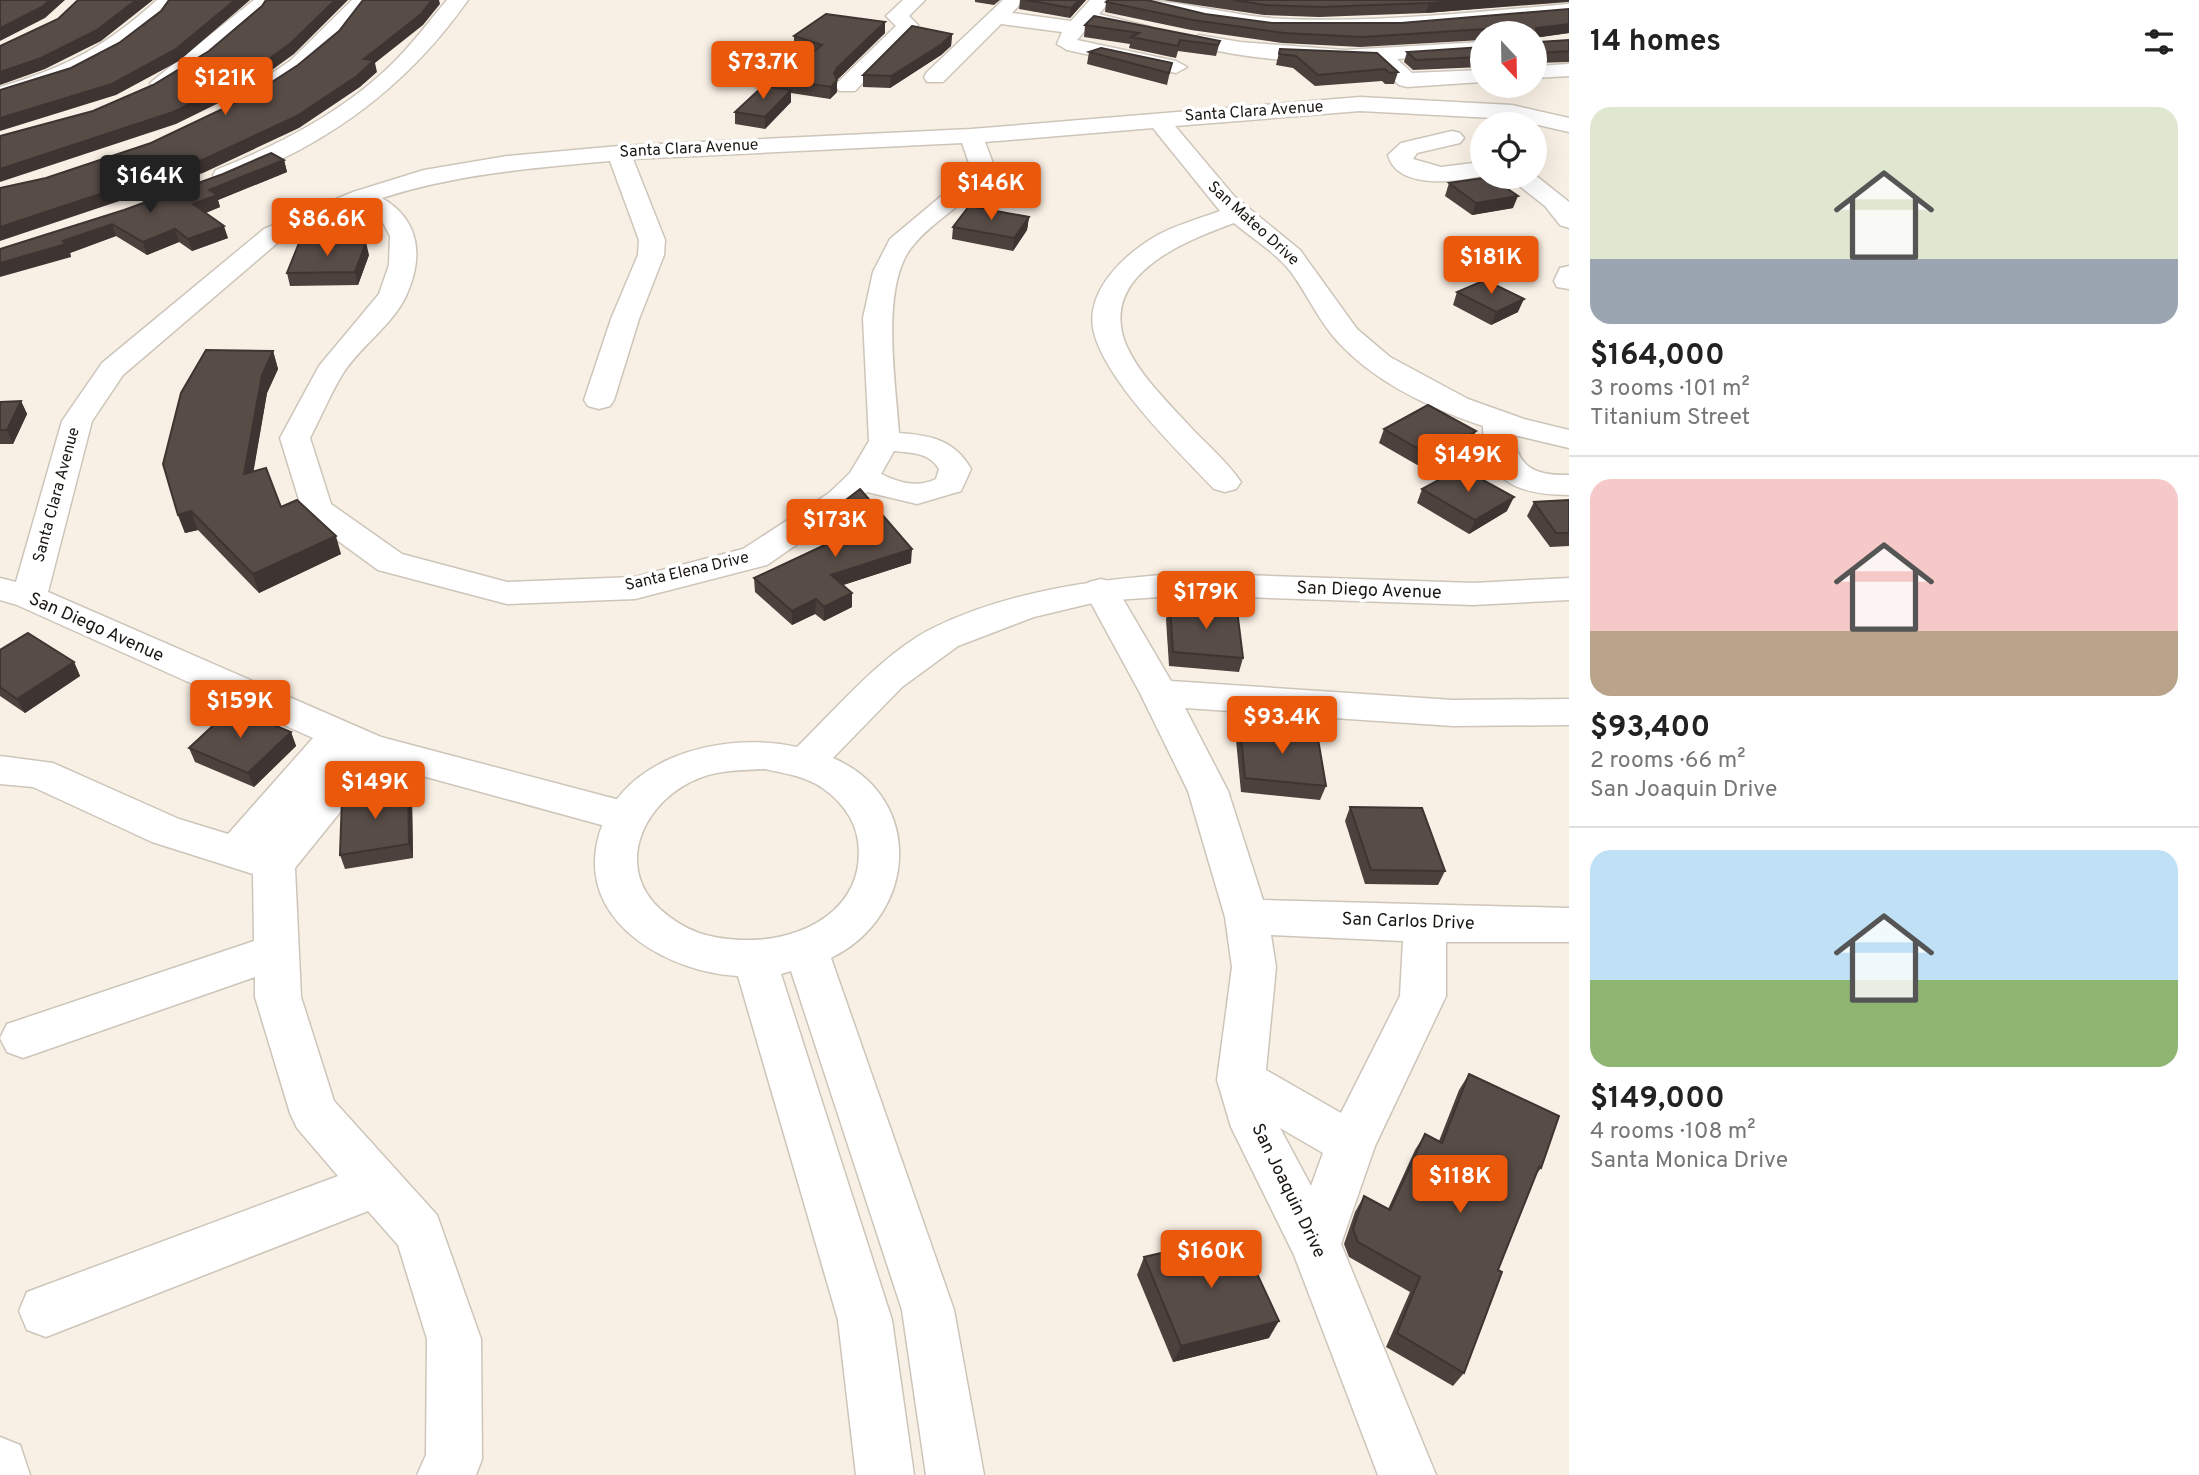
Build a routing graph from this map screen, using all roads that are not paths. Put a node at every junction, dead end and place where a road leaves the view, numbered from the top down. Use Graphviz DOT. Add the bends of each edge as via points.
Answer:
graph roads {
  1 [pos="169,0"];
  2 [pos="267,0"];
  3 [pos="363,0"];
  4 [pos="458,0"];
  5 [pos="915,0"];
  6 [pos="1014,0"];
  7 [pos="1101,0"];
  8 [pos="1140,0"];
  9 [pos="1272,0"];
  10 [pos="1569,10"];
  11 [pos="1356,16"];
  12 [pos="996,17"];
  13 [pos="1081,23"];
  14 [pos="1294,24"];
  15 [pos="1157,34"];
  16 [pos="1185,39"];
  17 [pos="1470,49"];
  18 [pos="1380,55"];
  19 [pos="1176,67"];
  20 [pos="1569,70"];
  21 [pos="1547,71"];
  22 [pos="935,77"];
  23 [pos="1470,77"];
  24 [pos="847,86"];
  25 [pos="146,91"];
  26 [pos="0,94"];
  27 [pos="241,103"];
  28 [pos="1437,106"];
  29 [pos="1158,119"];
  30 [pos="1565,120"];
  31 [pos="971,136"];
  32 [pos="1452,138"];
  33 [pos="1470,149"];
  34 [pos="619,153"];
  35 [pos="1470,170"];
  36 [pos="201,184"];
  37 [pos="1541,189"];
  38 [pos="362,197"];
  39 [pos="1237,213"];
  40 [pos="1569,220"];
  41 [pos="599,400"];
  42 [pos="1498,422"];
  43 [pos="1569,439"];
  44 [pos="884,441"];
  45 [pos="863,478"];
  46 [pos="1225,482"];
  47 [pos="1569,485"];
  48 [pos="1569,589"];
  49 [pos="1101,590"];
  50 [pos="14,593"];
  51 [pos="1159,693"];
  52 [pos="1569,712"];
  53 [pos="354,741"];
  54 [pos="805,763"];
  55 [pos="0,770"];
  56 [pos="627,817"];
  57 [pos="256,857"];
  58 [pos="1247,917"];
  59 [pos="1425,924"];
  60 [pos="1569,925"];
  61 [pos="806,949"];
  62 [pos="277,951"];
  63 [pos="755,960"];
  64 [pos="23,1038"];
  65 [pos="1241,1080"];
  66 [pos="1351,1144"];
  67 [pos="377,1184"];
  68 [pos="1315,1244"];
  69 [pos="46,1311"];
  70 [pos="0,1465"];
  71 [pos="1,1475"];
  72 [pos="446,1475"];
  73 [pos="886,1475"];
  74 [pos="955,1475"];
  75 [pos="1407,1475"];
  1 -- 26 [label="street" via="124,40 88,62"];
  2 -- 25 [label="street" via="179,73"];
  3 -- 27 [label="street" via="298,66"];
  4 -- 36 [label="street" via="396,72 347,111 282,149"];
  5 -- 24 [label="street" via="896,16 908,25"];
  6 -- 12 [label="street"];
  7 -- 13 [label="street"];
  8 -- 14 [label="street" via="1239,21"];
  9 -- 14 [label="street"];
  10 -- 11 [label="street" via="1380,24"];
  11 -- 14 [label="street"];
  11 -- 18 [label="street"];
  12 -- 13 [label="street"];
  12 -- 22 [label="street"];
  13 -- 15 [label="street"];
  13 -- 19 [label="street" via="1067,44"];
  16 -- 18 [label="street" via="1312,55"];
  17 -- 18 [label="street"];
  18 -- 23 [label="street" via="1407,80"];
  20 -- 21 [label="street"];
  28 -- 29 [label="street, Santa Clara Avenue" via="1360,104"];
  28 -- 30 [label="street, Santa Clara Avenue"];
  28 -- 32 [label="street" via="1440,129"];
  29 -- 31 [label="street, Santa Clara Avenue"];
  29 -- 39 [label="street, San Mateo Drive" via="1208,184"];
  31 -- 34 [label="street, Santa Clara Avenue"];
  31 -- 44 [label="street" via="982,166 973,181 899,245 886,272 877,317"];
  32 -- 33 [label="street"];
  32 -- 35 [label="street" via="1409,148 1400,155 1402,163 1435,174"];
  34 -- 38 [label="street, Santa Clara Avenue" via="459,171"];
  34 -- 41 [label="street" via="652,240 651,256"];
  37 -- 40 [label="street"];
  38 -- 45 [label="street, Santa Elena Drive" via="391,214 403,236 402,265 392,296 329,372 295,438 316,509 390,562 507,593 635,588 755,557 840,500"];
  38 -- 50 [label="street, Santa Clara Avenue" via="273,234 112,369 76,421"];
  39 -- 42 [label="street, San Mateo Drive" via="1289,254 1357,344 1397,374"];
  39 -- 46 [label="street" via="1160,244 1126,270 1105,315 1108,342 1125,373"];
  42 -- 43 [label="street, San Mateo Drive"];
  42 -- 47 [label="street" via="1497,448 1508,467 1525,481 1545,487"];
  44 -- 45 [label="street, Santa Elena Drive"];
  44 -- 45 [label="street" via="935,449 952,461 954,477 939,490 911,495"];
  48 -- 49 [label="street, San Diego Avenue" via="1474,594 1188,584"];
  49 -- 51 [label="street, San Joaquin Drive"];
  49 -- 54 [label="street, San Diego Avenue" via="1025,607 944,637 889,678"];
  50 -- 53 [label="street, San Diego Avenue"];
  51 -- 52 [label="street" via="1453,713"];
  51 -- 58 [label="street, San Joaquin Drive" via="1208,791"];
  53 -- 56 [label="street, San Diego Avenue"];
  53 -- 57 [label="street"];
  54 -- 56 [label="street" via="765,755 723,757 697,764 651,789"];
  54 -- 61 [label="street" via="839,780 865,804 880,835 881,868 869,900 843,929"];
  55 -- 57 [label="street" via="39,773 166,831"];
  56 -- 63 [label="street" via="616,849 619,883 636,915 667,940 698,952"];
  57 -- 62 [label="street"];
  58 -- 59 [label="street, San Carlos Drive"];
  58 -- 65 [label="street, San Joaquin Drive" via="1254,967"];
  59 -- 60 [label="street, San Carlos Drive"];
  59 -- 66 [label="street" via="1423,996"];
  61 -- 63 [label="street"];
  61 -- 74 [label="street" via="928,1310"];
  62 -- 64 [label="street"];
  62 -- 67 [label="street" via="278,997 314,1113"];
  63 -- 73 [label="street" via="865,1320"];
  65 -- 66 [label="street"];
  65 -- 68 [label="street, San Joaquin Drive" via="1255,1127"];
  66 -- 68 [label="street"];
  67 -- 69 [label="street"];
  67 -- 72 [label="street" via="419,1232 454,1339 454,1459"];
  68 -- 75 [label="street, San Joaquin Drive"];
  70 -- 71 [label="street"];
}
